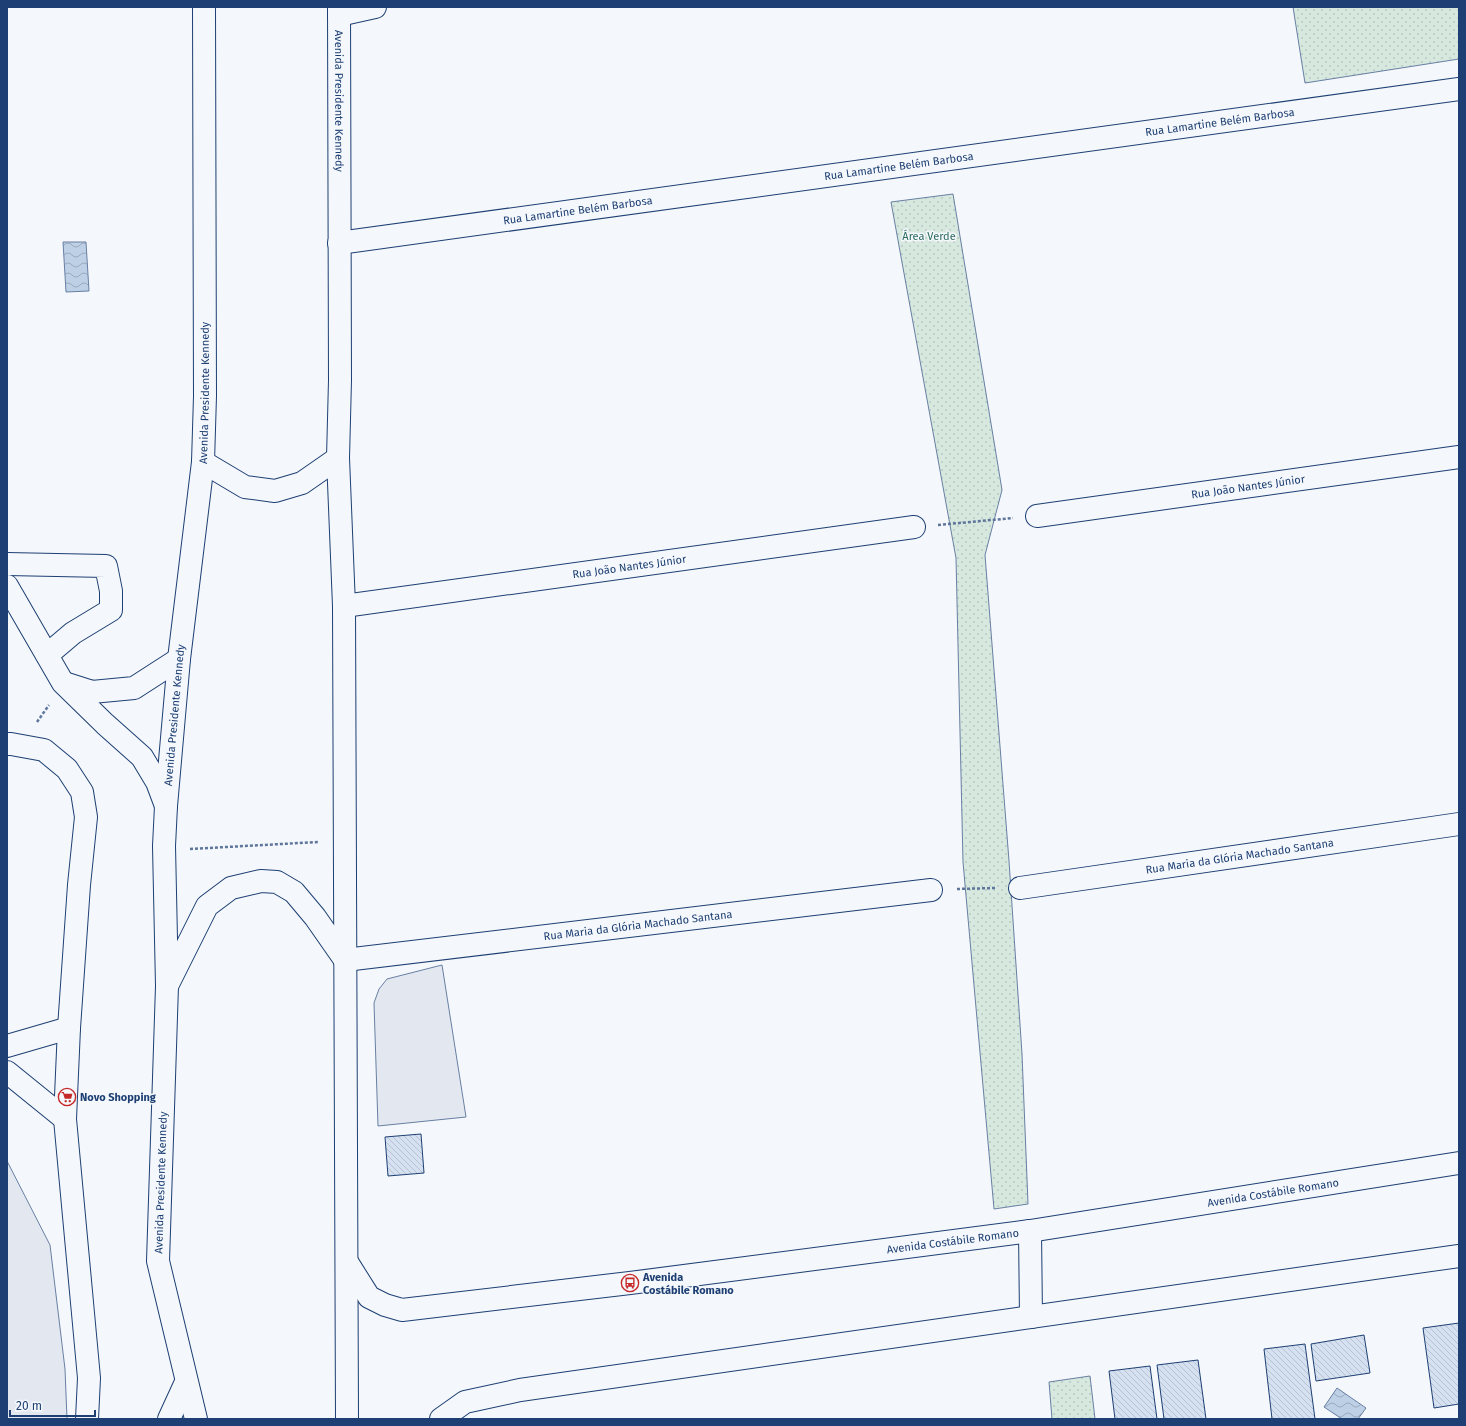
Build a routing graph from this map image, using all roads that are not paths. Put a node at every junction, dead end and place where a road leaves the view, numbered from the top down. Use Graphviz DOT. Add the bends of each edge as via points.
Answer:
graph roads {
  1 [pos="204,7"];
  2 [pos="375,7"];
  3 [pos="339,11"];
  4 [pos="1459,88"];
  5 [pos="339,243"];
  6 [pos="1459,457"];
  7 [pos="338,458"];
  8 [pos="203,462"];
  9 [pos="1037,516"];
  10 [pos="914,528"];
  11 [pos="7,564"];
  12 [pos="7,586"];
  13 [pos="344,606"];
  14 [pos="47,655"];
  15 [pos="179,659"];
  16 [pos="64,683"];
  17 [pos="14,745"];
  18 [pos="166,806"];
  19 [pos="1459,824"];
  20 [pos="1020,888"];
  21 [pos="931,890"];
  22 [pos="345,960"];
  23 [pos="167,986"];
  24 [pos="69,1028"];
  25 [pos="7,1046"];
  26 [pos="7,1072"];
  27 [pos="65,1119"];
  28 [pos="1459,1163"];
  29 [pos="1030,1231"];
  30 [pos="1459,1256"];
  31 [pos="347,1262"];
  32 [pos="1031,1317"];
  33 [pos="186,1382"];
  34 [pos="87,1419"];
  35 [pos="169,1419"];
  36 [pos="196,1419"];
  37 [pos="347,1419"];
  38 [pos="441,1419"];
  1 -- 8 [label="main road, Avenida Presidente Kennedy"];
  2 -- 3 [label="main road"];
  3 -- 5 [label="main road, Avenida Presidente Kennedy"];
  4 -- 5 [label="main road, Rua Lamartine Belém Barbosa"];
  5 -- 7 [label="main road, Avenida Presidente Kennedy"];
  6 -- 9 [label="main road, Rua João Nantes Júnior"];
  7 -- 8 [label="main road" via="302,483 275,491 245,487"];
  7 -- 13 [label="main road, Avenida Presidente Kennedy"];
  8 -- 15 [label="main road, Avenida Presidente Kennedy"];
  10 -- 13 [label="main road, Rua João Nantes Júnior"];
  11 -- 14 [label="main road" via="106,566 111,591 111,610 73,633"];
  12 -- 14 [label="main road"];
  13 -- 22 [label="main road, Avenida Presidente Kennedy"];
  14 -- 16 [label="main road"];
  15 -- 16 [label="main road" via="134,688 92,692"];
  15 -- 18 [label="main road, Avenida Presidente Kennedy"];
  16 -- 18 [label="main road" via="142,756 157,782"];
  17 -- 24 [label="main road" via="44,750 67,769 82,792 86,817"];
  18 -- 23 [label="main road, Avenida Presidente Kennedy" via="164,851"];
  19 -- 20 [label="main road, Rua Maria da Glória Machado Santana"];
  21 -- 22 [label="main road, Rua Maria da Glória Machado Santana"];
  22 -- 23 [label="main road" via="294,892 277,882 261,881 231,888 207,906"];
  22 -- 31 [label="main road, Avenida Presidente Kennedy"];
  23 -- 33 [label="main road, Avenida Presidente Kennedy" via="158,1261"];
  24 -- 25 [label="main road"];
  24 -- 27 [label="main road"];
  26 -- 27 [label="main road"];
  27 -- 34 [label="main road" via="89,1378"];
  28 -- 29 [label="main road, Avenida Costábile Romano"];
  29 -- 31 [label="main road, Avenida Costábile Romano" via="402,1310 369,1297"];
  29 -- 32 [label="main road"];
  30 -- 32 [label="main road"];
  31 -- 37 [label="main road, Avenida Presidente Kennedy"];
  32 -- 38 [label="main road" via="520,1390 465,1402"];
  33 -- 35 [label="main road"];
  33 -- 36 [label="main road, Avenida Presidente Kennedy"];
}
